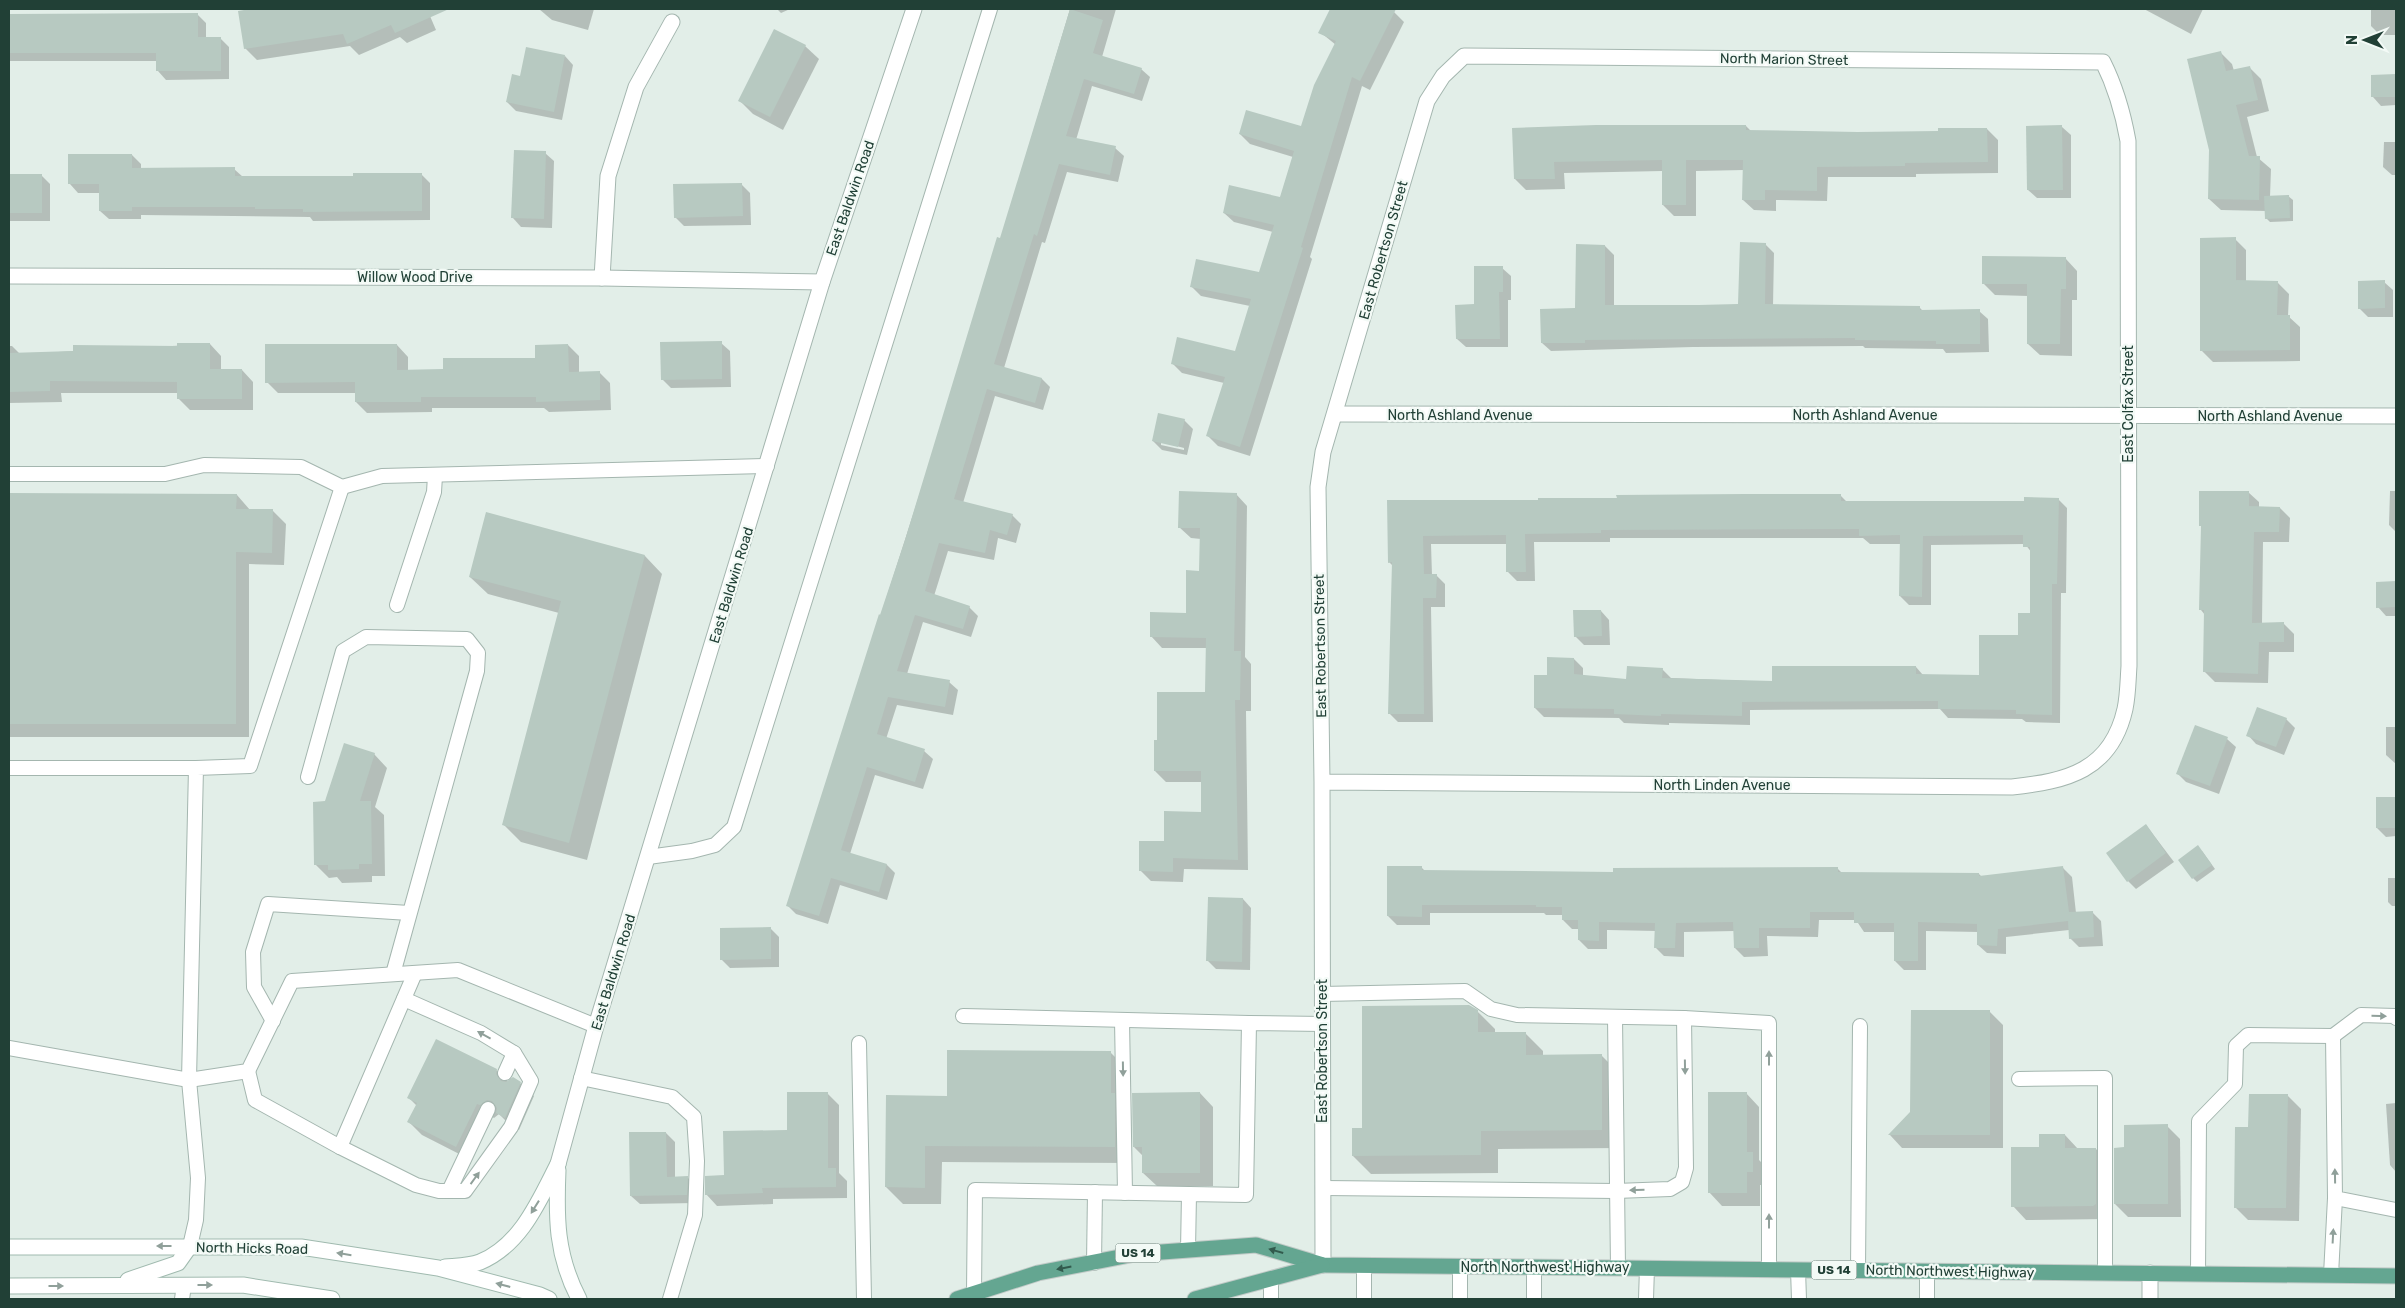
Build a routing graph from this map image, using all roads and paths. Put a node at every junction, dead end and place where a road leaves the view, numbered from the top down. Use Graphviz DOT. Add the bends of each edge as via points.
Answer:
graph roads {
  1 [pos="914,9"];
  2 [pos="990,9"];
  3 [pos="672,22"];
  4 [pos="1464,56"];
  5 [pos="2103,62"];
  6 [pos="9,276"];
  7 [pos="602,278"];
  8 [pos="822,282"];
  9 [pos="1335,414"];
  10 [pos="2128,415"];
  11 [pos="2396,416"];
  12 [pos="768,466"];
  13 [pos="9,474"];
  14 [pos="435,476"];
  15 [pos="342,487"];
  16 [pos="397,605"];
  17 [pos="2110,747"];
  18 [pos="9,768"];
  19 [pos="196,768"];
  20 [pos="308,777"];
  21 [pos="1322,782"];
  22 [pos="648,858"];
  23 [pos="409,913"];
  24 [pos="415,973"];
  25 [pos="393,974"];
  26 [pos="1322,994"];
  27 [pos="404,999"];
  28 [pos="963,1016"];
  29 [pos="1615,1017"];
  30 [pos="1684,1018"];
  31 [pos="2396,1018"];
  32 [pos="1122,1020"];
  33 [pos="273,1021"];
  34 [pos="1248,1023"];
  35 [pos="1323,1024"];
  36 [pos="596,1026"];
  37 [pos="1860,1026"];
  38 [pos="2333,1036"];
  39 [pos="859,1044"];
  40 [pos="9,1048"];
  41 [pos="514,1053"];
  42 [pos="248,1071"];
  43 [pos="505,1073"];
  44 [pos="581,1078"];
  45 [pos="2019,1079"];
  46 [pos="189,1080"];
  47 [pos="488,1109"];
  48 [pos="340,1148"];
  49 [pos="558,1164"];
  50 [pos="1323,1188"];
  51 [pos="449,1191"];
  52 [pos="1616,1191"];
  53 [pos="1095,1192"];
  54 [pos="1125,1193"];
  55 [pos="1189,1194"];
  56 [pos="2335,1198"];
  57 [pos="2396,1210"];
  58 [pos="190,1246"];
  59 [pos="9,1247"];
  60 [pos="1188,1250"];
  61 [pos="1094,1262"];
  62 [pos="1323,1265"];
  63 [pos="1364,1266"];
  64 [pos="1460,1266"];
  65 [pos="1534,1267"];
  66 [pos="438,1268"];
  67 [pos="1618,1268"];
  68 [pos="1647,1268"];
  69 [pos="1768,1269"];
  70 [pos="1798,1270"];
  71 [pos="1858,1270"];
  72 [pos="1927,1271"];
  73 [pos="2105,1272"];
  74 [pos="2150,1273"];
  75 [pos="2198,1274"];
  76 [pos="2331,1275"];
  77 [pos="2396,1276"];
  78 [pos="1270,1279"];
  79 [pos="104,1285"];
  80 [pos="9,1286"];
  81 [pos="183,1292"];
  82 [pos="974,1293"];
  83 [pos="332,1299"];
  84 [pos="549,1299"];
  85 [pos="579,1299"];
  86 [pos="670,1299"];
  87 [pos="864,1299"];
  88 [pos="957,1299"];
  89 [pos="1195,1299"];
  90 [pos="1271,1299"];
  91 [pos="1364,1299"];
  92 [pos="1460,1299"];
  93 [pos="1534,1299"];
  94 [pos="1646,1299"];
  95 [pos="1799,1299"];
  96 [pos="1927,1299"];
  97 [pos="2150,1299"];
  1 -- 8 [label="street, East Baldwin Road"];
  2 -- 22 [label="lane" via="734,827 715,845"];
  3 -- 7 [label="street" via="636,87 608,176"];
  4 -- 5 [label="street, North Marion Street"];
  4 -- 9 [label="street, East Robertson Street" via="1443,76 1427,101"];
  5 -- 10 [label="street, East Colfax Street" via="2122,106 2128,141"];
  6 -- 7 [label="street, Willow Wood Drive"];
  7 -- 8 [label="street, Willow Wood Drive"];
  8 -- 12 [label="street, East Baldwin Road"];
  9 -- 10 [label="street, North Ashland Avenue"];
  9 -- 21 [label="street, East Robertson Street" via="1323,452 1318,487"];
  10 -- 11 [label="street, North Ashland Avenue"];
  10 -- 17 [label="street, East Colfax Street" via="2129,666 2125,709"];
  12 -- 14 [label="lane"];
  12 -- 22 [label="street, East Baldwin Road"];
  13 -- 15 [label="lane" via="165,474 204,465 300,467"];
  14 -- 15 [label="lane" via="382,476"];
  14 -- 16 [label="lane" via="434,492"];
  15 -- 19 [label="lane" via="250,766"];
  17 -- 21 [label="street, North Linden Avenue" via="2083,771 2062,780 2012,787"];
  18 -- 19 [label="lane"];
  19 -- 46 [label="lane"];
  20 -- 23 [label="lane" via="343,651 366,637 468,639 478,653 477,671"];
  21 -- 26 [label="street, East Robertson Street"];
  22 -- 36 [label="street, East Baldwin Road"];
  23 -- 25 [label="lane"];
  23 -- 33 [label="lane" via="268,904 253,952 254,987"];
  24 -- 25 [label="lane"];
  24 -- 27 [label="lane"];
  24 -- 36 [label="lane" via="458,970"];
  25 -- 33 [label="lane" via="292,981"];
  26 -- 29 [label="lane" via="1465,991 1490,1009 1518,1015"];
  26 -- 35 [label="street, East Robertson Street"];
  41 -- 27 [label="lane, one-way" via="481,1033"];
  27 -- 48 [label="lane"];
  28 -- 32 [label="lane"];
  29 -- 30 [label="lane"];
  29 -- 52 [label="lane"];
  30 -- 52 [label="lane, one-way" via="1686,1168 1682,1182 1670,1189"];
  69 -- 30 [label="lane, one-way" via="1768,1023"];
  38 -- 31 [label="lane, one-way" via="2362,1015"];
  32 -- 34 [label="lane"];
  32 -- 54 [label="lane, one-way"];
  33 -- 42 [label="lane"];
  34 -- 35 [label="lane"];
  34 -- 55 [label="lane" via="1246,1195"];
  35 -- 50 [label="street, East Robertson Street"];
  36 -- 44 [label="street, East Baldwin Road"];
  37 -- 71 [label="lane"];
  56 -- 38 [label="lane, one-way"];
  38 -- 75 [label="lane" via="2248,1034 2236,1046 2235,1084 2199,1121"];
  39 -- 87 [label="lane"];
  40 -- 46 [label="lane"];
  41 -- 43 [label="lane"];
  51 -- 41 [label="lane, one-way" via="465,1191 511,1127 531,1081"];
  42 -- 46 [label="lane"];
  42 -- 48 [label="lane" via="255,1100"];
  44 -- 49 [label="street, East Baldwin Road"];
  44 -- 86 [label="lane" via="672,1098 694,1117 697,1161 695,1215"];
  45 -- 73 [label="lane" via="2105,1078"];
  46 -- 58 [label="lane" via="198,1178 196,1220"];
  47 -- 51 [label="lane"];
  48 -- 51 [label="lane" via="416,1185"];
  49 -- 66 [label="street, one-way" via="537,1205 510,1244 479,1262"];
  49 -- 85 [label="street" via="557,1224 563,1258"];
  50 -- 52 [label="lane"];
  50 -- 62 [label="street, East Robertson Street"];
  52 -- 67 [label="lane"];
  53 -- 54 [label="lane"];
  53 -- 61 [label="lane"];
  53 -- 82 [label="lane" via="976,1190"];
  54 -- 55 [label="lane"];
  55 -- 60 [label="lane"];
  56 -- 57 [label="lane"];
  76 -- 56 [label="lane, one-way"];
  58 -- 59 [label="street, North Hicks Road, one-way"];
  66 -- 58 [label="street, North Hicks Road, one-way" via="301,1247"];
  58 -- 79 [label="street" via="178,1263 150,1274"];
  60 -- 61 [label="main road, US 14" via="1135,1254"];
  62 -- 60 [label="main road, US 14, one-way" via="1256,1245"];
  61 -- 82 [label="main road, US 14, one-way" via="1038,1273"];
  62 -- 63 [label="main road, North Northwest Highway / US 14"];
  62 -- 78 [label="main road, US 14"];
  63 -- 64 [label="main road, North Northwest Highway / US 14"];
  63 -- 91 [label="lane"];
  64 -- 65 [label="main road, North Northwest Highway / US 14"];
  64 -- 92 [label="lane"];
  65 -- 67 [label="main road, North Northwest Highway / US 14"];
  65 -- 93 [label="lane"];
  84 -- 66 [label="street, North Hicks Road, one-way"];
  67 -- 68 [label="main road, North Northwest Highway / US 14"];
  68 -- 69 [label="main road, North Northwest Highway / US 14"];
  68 -- 94 [label="lane"];
  69 -- 70 [label="main road, North Northwest Highway / US 14"];
  70 -- 71 [label="main road, North Northwest Highway / US 14"];
  70 -- 95 [label="lane"];
  71 -- 72 [label="main road, North Northwest Highway / US 14"];
  72 -- 73 [label="main road, North Northwest Highway / US 14"];
  72 -- 96 [label="lane"];
  73 -- 74 [label="main road, North Northwest Highway / US 14"];
  74 -- 75 [label="main road, North Northwest Highway / US 14"];
  74 -- 97 [label="street"];
  75 -- 76 [label="main road, North Northwest Highway / US 14"];
  76 -- 77 [label="main road, North Northwest Highway / US 14"];
  78 -- 89 [label="main road, US 14"];
  78 -- 90 [label="lane"];
  80 -- 79 [label="street, one-way"];
  79 -- 81 [label="street"];
  81 -- 83 [label="street, one-way" via="243,1285"];
  82 -- 88 [label="main road, US 14"];
}
